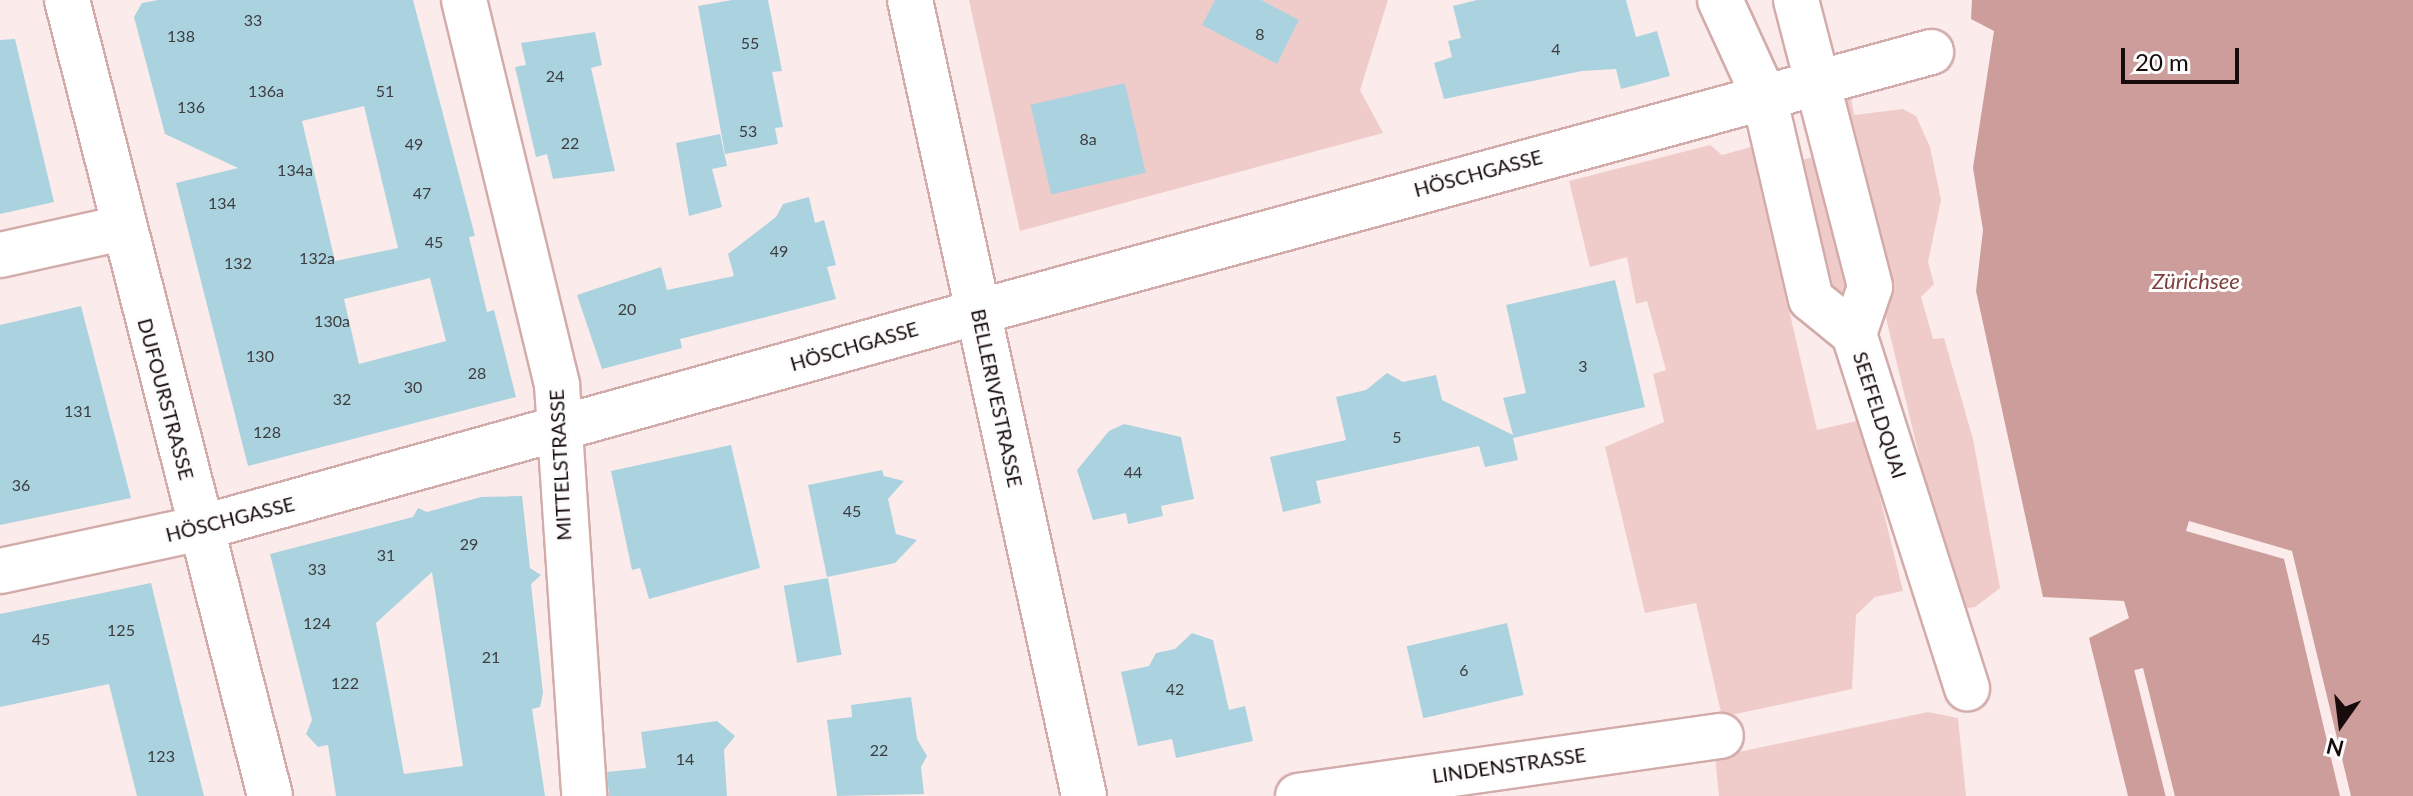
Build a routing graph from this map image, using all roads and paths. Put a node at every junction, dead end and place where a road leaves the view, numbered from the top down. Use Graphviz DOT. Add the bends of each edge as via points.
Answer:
graph roads {
  1 [pos="67,0"];
  2 [pos="464,0"];
  3 [pos="910,0"];
  4 [pos="1720,0"];
  5 [pos="1796,0"];
  6 [pos="1931,52"];
  7 [pos="1819,82"];
  8 [pos="1764,96"];
  9 [pos="122,228"];
  10 [pos="0,255"];
  11 [pos="978,312"];
  12 [pos="1854,334"];
  13 [pos="557,430"];
  14 [pos="200,528"];
  15 [pos="0,571"];
  16 [pos="1967,688"];
  17 [pos="1721,736"];
  18 [pos="270,796"];
  19 [pos="584,796"];
  20 [pos="1084,796"];
  21 [pos="1298,796"];
  1 -- 9 [label="street, DUFOURSTRASSE"];
  2 -- 13 [label="street, MITTELSTRASSE" via="557,385"];
  3 -- 11 [label="street, BELLERIVESTRASSE"];
  4 -- 8 [label="street"];
  5 -- 7 [label="street, SEEFELDQUAI"];
  6 -- 7 [label="street, HÖSCHGASSE"];
  7 -- 8 [label="street, HÖSCHGASSE"];
  7 -- 12 [label="street, SEEFELDQUAI" via="1870,287"];
  8 -- 11 [label="street, HÖSCHGASSE"];
  8 -- 12 [label="street" via="1811,299"];
  9 -- 10 [label="street"];
  9 -- 14 [label="street, DUFOURSTRASSE"];
  11 -- 13 [label="street, HÖSCHGASSE"];
  11 -- 20 [label="street, BELLERIVESTRASSE"];
  12 -- 16 [label="street, SEEFELDQUAI"];
  13 -- 14 [label="street, HÖSCHGASSE"];
  13 -- 19 [label="street, MITTELSTRASSE"];
  14 -- 15 [label="street, HÖSCHGASSE"];
  14 -- 18 [label="street, DUFOURSTRASSE"];
  17 -- 21 [label="street, LINDENSTRASSE"];
}
